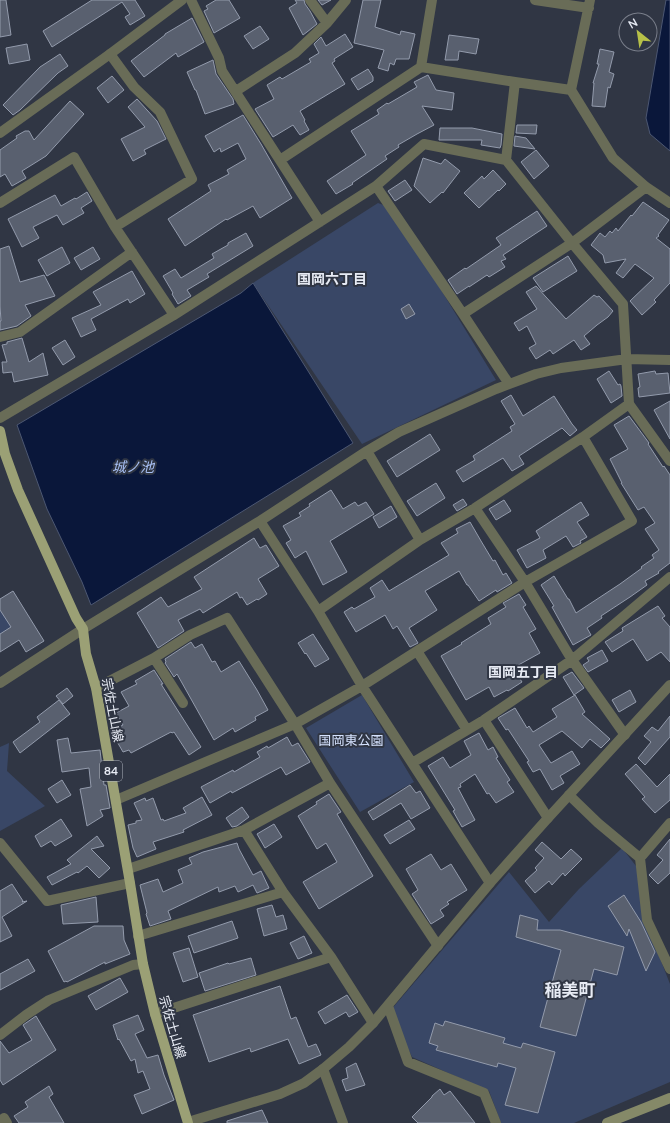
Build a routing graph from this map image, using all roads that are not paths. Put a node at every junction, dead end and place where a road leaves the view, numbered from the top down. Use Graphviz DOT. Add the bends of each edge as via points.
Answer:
graph roads {
  1 [pos="182,0"];
  2 [pos="191,0"];
  3 [pos="310,0"];
  4 [pos="346,0"];
  5 [pos="432,0"];
  6 [pos="535,0"];
  7 [pos="589,4"];
  8 [pos="327,23"];
  9 [pos="110,54"];
  10 [pos="421,67"];
  11 [pos="514,82"];
  12 [pos="570,90"];
  13 [pos="236,91"];
  14 [pos="0,133"];
  15 [pos="280,160"];
  16 [pos="506,160"];
  17 [pos="376,186"];
  18 [pos="646,187"];
  19 [pos="0,203"];
  20 [pos="670,203"];
  21 [pos="320,222"];
  22 [pos="115,227"];
  23 [pos="572,243"];
  24 [pos="132,252"];
  25 [pos="464,314"];
  26 [pos="174,315"];
  27 [pos="0,337"];
  28 [pos="627,358"];
  29 [pos="670,360"];
  30 [pos="509,384"];
  31 [pos="629,404"];
  32 [pos="0,418"];
  33 [pos="0,431"];
  34 [pos="583,437"];
  35 [pos="367,451"];
  36 [pos="670,461"];
  37 [pos="475,508"];
  38 [pos="260,521"];
  39 [pos="420,540"];
  40 [pos="670,577"];
  41 [pos="525,582"];
  42 [pos="318,611"];
  43 [pos="83,629"];
  44 [pos="417,651"];
  45 [pos="154,658"];
  46 [pos="572,660"];
  47 [pos="0,683"];
  48 [pos="670,685"];
  49 [pos="362,686"];
  50 [pos="96,688"];
  51 [pos="183,703"];
  52 [pos="484,720"];
  53 [pos="295,724"];
  54 [pos="467,730"];
  55 [pos="624,735"];
  56 [pos="412,763"];
  57 [pos="330,783"];
  58 [pos="569,795"];
  59 [pos="116,800"];
  60 [pos="548,818"];
  61 [pos="670,823"];
  62 [pos="244,830"];
  63 [pos="0,843"];
  64 [pos="640,858"];
  65 [pos="128,869"];
  66 [pos="130,883"];
  67 [pos="490,883"];
  68 [pos="283,892"];
  69 [pos="138,936"];
  70 [pos="438,946"];
  71 [pos="331,957"];
  72 [pos="143,964"];
  73 [pos="670,969"];
  74 [pos="388,1006"];
  75 [pos="155,1014"];
  76 [pos="373,1023"];
  77 [pos="0,1035"];
  78 [pos="323,1069"];
  79 [pos="670,1098"];
  80 [pos="0,1122"];
  81 [pos="7,1123"];
  82 [pos="187,1123"];
  83 [pos="343,1123"];
  84 [pos="496,1123"];
  85 [pos="607,1123"];
  1 -- 9 [label="street"];
  2 -- 13 [label="street" via="219,58 222,70"];
  3 -- 8 [label="street"];
  4 -- 8 [label="street"];
  5 -- 10 [label="street"];
  6 -- 7 [label="street"];
  7 -- 12 [label="street"];
  8 -- 13 [label="street" via="295,53"];
  9 -- 14 [label="street"];
  9 -- 22 [label="street" via="134,87 160,112 192,179"];
  10 -- 11 [label="street"];
  10 -- 15 [label="street"];
  11 -- 12 [label="street"];
  11 -- 16 [label="street"];
  12 -- 18 [label="street" via="613,158"];
  13 -- 15 [label="street"];
  15 -- 21 [label="street"];
  16 -- 17 [label="street" via="424,144"];
  16 -- 23 [label="street"];
  17 -- 21 [label="street"];
  17 -- 25 [label="street"];
  18 -- 20 [label="street"];
  18 -- 23 [label="street"];
  19 -- 22 [label="street" via="74,157"];
  21 -- 26 [label="street"];
  22 -- 24 [label="street"];
  23 -- 25 [label="street"];
  23 -- 28 [label="street" via="623,304"];
  24 -- 26 [label="street"];
  24 -- 27 [label="street" via="20,332"];
  25 -- 30 [label="street"];
  26 -- 32 [label="street"];
  28 -- 29 [label="street"];
  28 -- 30 [label="street" via="561,368"];
  28 -- 31 [label="street"];
  30 -- 35 [label="street" via="399,432"];
  31 -- 34 [label="street"];
  31 -- 36 [label="street"];
  33 -- 43 [label="main road, 宗佐土山線 / 84" via="18,490"];
  34 -- 37 [label="street"];
  34 -- 41 [label="street" via="632,521"];
  35 -- 38 [label="street"];
  35 -- 39 [label="street"];
  37 -- 39 [label="street"];
  37 -- 41 [label="street"];
  38 -- 42 [label="street"];
  38 -- 43 [label="street"];
  39 -- 42 [label="street"];
  40 -- 46 [label="street"];
  41 -- 44 [label="street"];
  41 -- 46 [label="street"];
  42 -- 49 [label="street"];
  43 -- 47 [label="street"];
  43 -- 50 [label="main road, 宗佐土山線 / 84" via="86,654"];
  44 -- 49 [label="street"];
  44 -- 54 [label="street"];
  45 -- 50 [label="street"];
  45 -- 51 [label="street"];
  45 -- 53 [label="street" via="190,635 227,618"];
  46 -- 52 [label="street"];
  46 -- 55 [label="street"];
  48 -- 55 [label="street"];
  49 -- 53 [label="street"];
  49 -- 56 [label="street"];
  50 -- 59 [label="main road, 宗佐土山線 / 84"];
  52 -- 54 [label="street"];
  52 -- 60 [label="street"];
  53 -- 57 [label="street"];
  53 -- 59 [label="street"];
  54 -- 56 [label="street"];
  55 -- 58 [label="street"];
  56 -- 67 [label="street"];
  57 -- 62 [label="street"];
  57 -- 70 [label="street"];
  58 -- 60 [label="street"];
  58 -- 64 [label="street" via="598,824"];
  59 -- 65 [label="main road, 宗佐土山線 / 84"];
  60 -- 67 [label="street"];
  61 -- 64 [label="street"];
  62 -- 65 [label="street"];
  62 -- 68 [label="street"];
  63 -- 66 [label="street" via="47,901"];
  64 -- 73 [label="street" via="646,920"];
  65 -- 66 [label="main road, 宗佐土山線 / 84"];
  66 -- 69 [label="main road, 宗佐土山線 / 84"];
  67 -- 70 [label="street"];
  68 -- 69 [label="street"];
  68 -- 71 [label="street"];
  69 -- 72 [label="main road, 宗佐土山線 / 84"];
  70 -- 74 [label="street"];
  71 -- 75 [label="street"];
  71 -- 76 [label="street"];
  72 -- 75 [label="main road, 宗佐土山線 / 84"];
  72 -- 77 [label="street" via="133,965 49,1000"];
  74 -- 76 [label="street"];
  74 -- 84 [label="street" via="408,1062 484,1093"];
  75 -- 82 [label="main road, 宗佐土山線 / 84"];
  76 -- 78 [label="street"];
  78 -- 82 [label="street" via="304,1083 280,1094"];
  78 -- 83 [label="street"];
  79 -- 85 [label="main road"];
  80 -- 81 [label="street" via="4,1118"];
}
